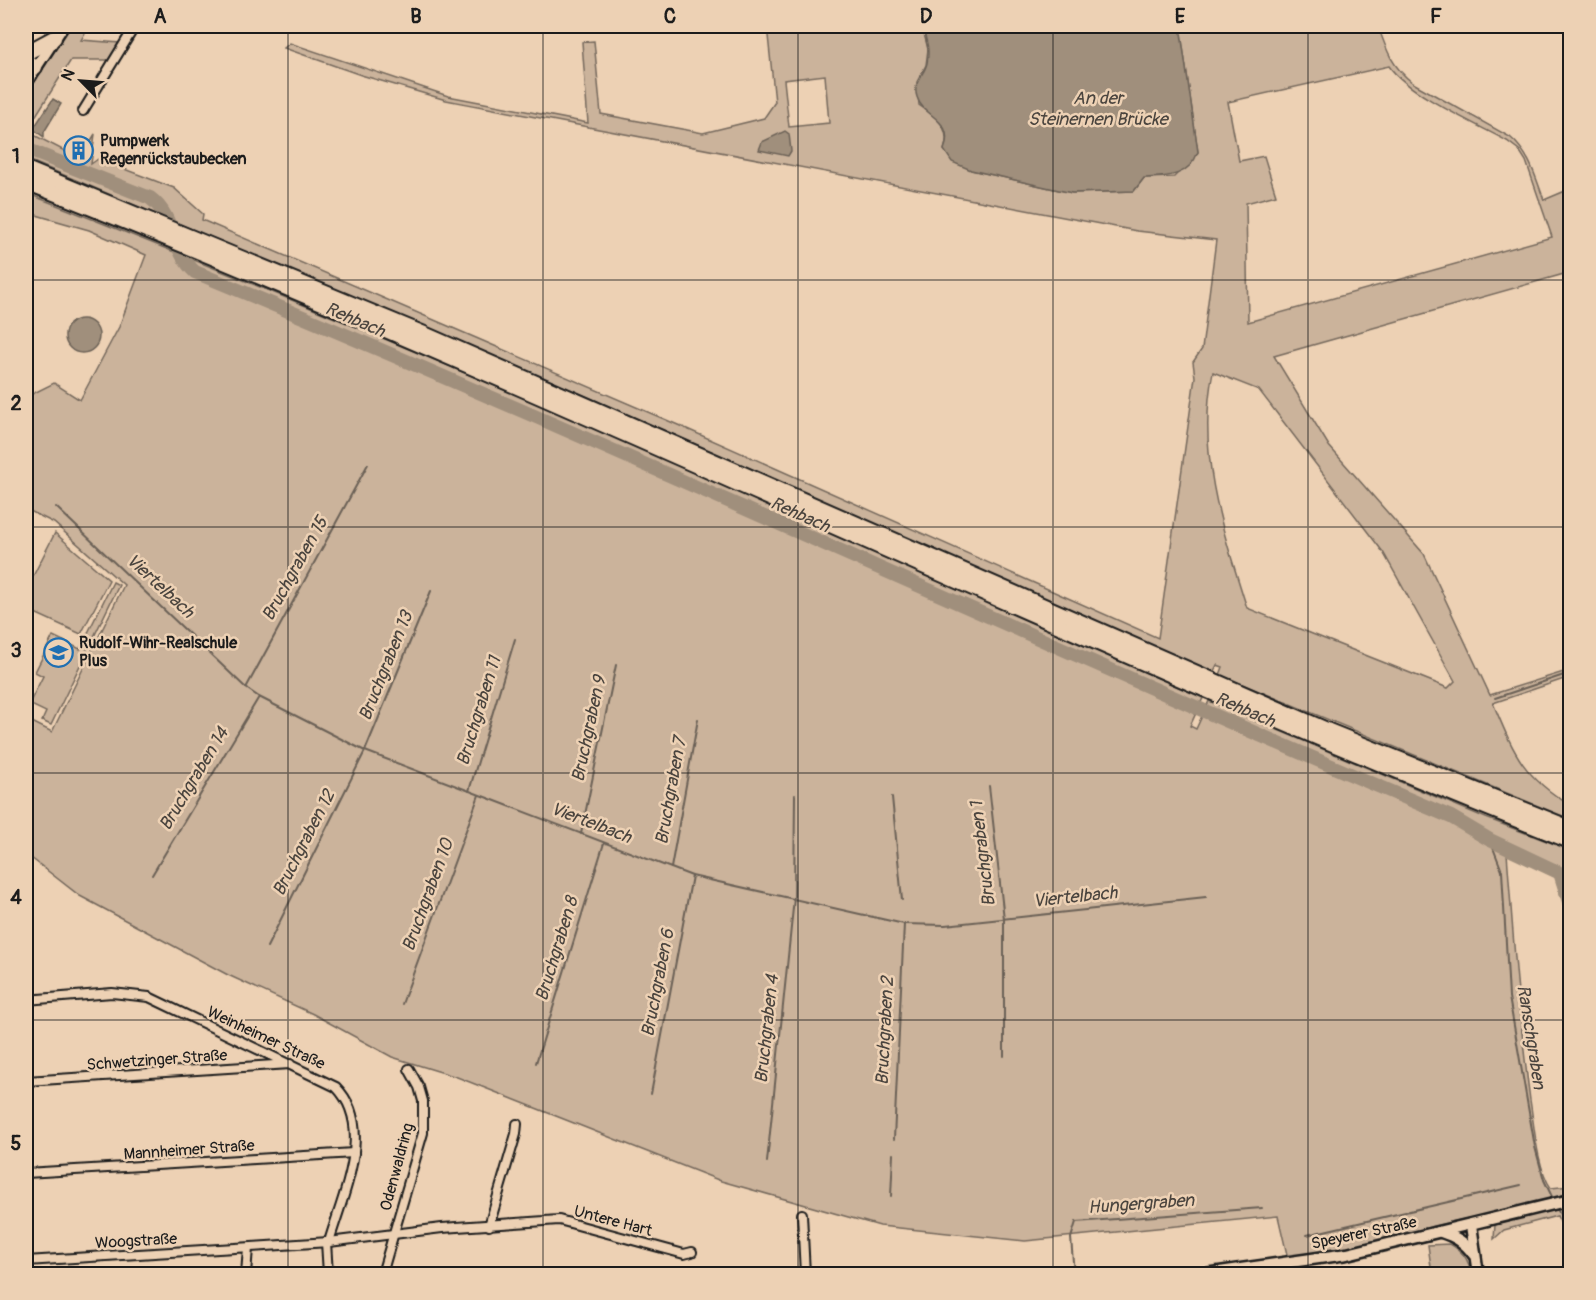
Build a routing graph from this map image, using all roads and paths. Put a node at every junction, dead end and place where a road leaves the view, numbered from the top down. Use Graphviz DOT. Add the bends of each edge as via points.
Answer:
graph roads {
  1 [pos="63,26"];
  2 [pos="135,26"];
  3 [pos="54,38"];
  4 [pos="26,53"];
  5 [pos="28,72"];
  6 [pos="83,111"];
  7 [pos="26,168"];
  8 [pos="26,182"];
  9 [pos="1570,828"];
  10 [pos="1570,841"];
  11 [pos="26,1000"];
  12 [pos="291,1064"];
  13 [pos="409,1069"];
  14 [pos="26,1081"];
  15 [pos="517,1124"];
  16 [pos="354,1153"];
  17 [pos="26,1173"];
  18 [pos="1570,1200"];
  19 [pos="802,1214"];
  20 [pos="1471,1225"];
  21 [pos="489,1226"];
  22 [pos="1440,1232"];
  23 [pos="392,1236"];
  24 [pos="328,1242"];
  25 [pos="248,1248"];
  26 [pos="692,1252"];
  27 [pos="1476,1258"];
  28 [pos="26,1261"];
  29 [pos="246,1275"];
  30 [pos="328,1275"];
  31 [pos="382,1275"];
  32 [pos="805,1275"];
  33 [pos="1205,1275"];
  34 [pos="1478,1275"];
  1 -- 3 [label="street"];
  2 -- 6 [label="street"];
  3 -- 4 [label="highway"];
  3 -- 5 [label="street"];
  7 -- 9 [label="highway" via="586,404 1329,731"];
  8 -- 10 [label="highway" via="628,436 1215,696"];
  11 -- 12 [label="street, Weinheimer Straße" via="112,993 140,995"];
  12 -- 14 [label="street, Schwetzinger Straße"];
  12 -- 16 [label="street, Weinheimer Straße" via="328,1082 344,1095 354,1118"];
  13 -- 23 [label="street, Odenwaldring" via="419,1087 424,1119"];
  15 -- 21 [label="street"];
  16 -- 17 [label="street, Mannheimer Straße"];
  16 -- 24 [label="street, Weinheimer Straße"];
  18 -- 20 [label="street, Speyerer Straße"];
  19 -- 32 [label="street"];
  20 -- 22 [label="street, Speyerer Straße"];
  20 -- 27 [label="street"];
  21 -- 23 [label="street, Untere Hart"];
  21 -- 26 [label="street, Untere Hart" via="559,1220 684,1254"];
  22 -- 27 [label="street" via="1457,1238"];
  22 -- 33 [label="street, Speyerer Straße" via="1347,1254"];
  23 -- 24 [label="street, Woogstraße"];
  23 -- 31 [label="street, Odenwaldring"];
  24 -- 25 [label="street, Woogstraße"];
  24 -- 30 [label="street"];
  25 -- 28 [label="street, Woogstraße"];
  25 -- 29 [label="street"];
  27 -- 34 [label="street"];
}
